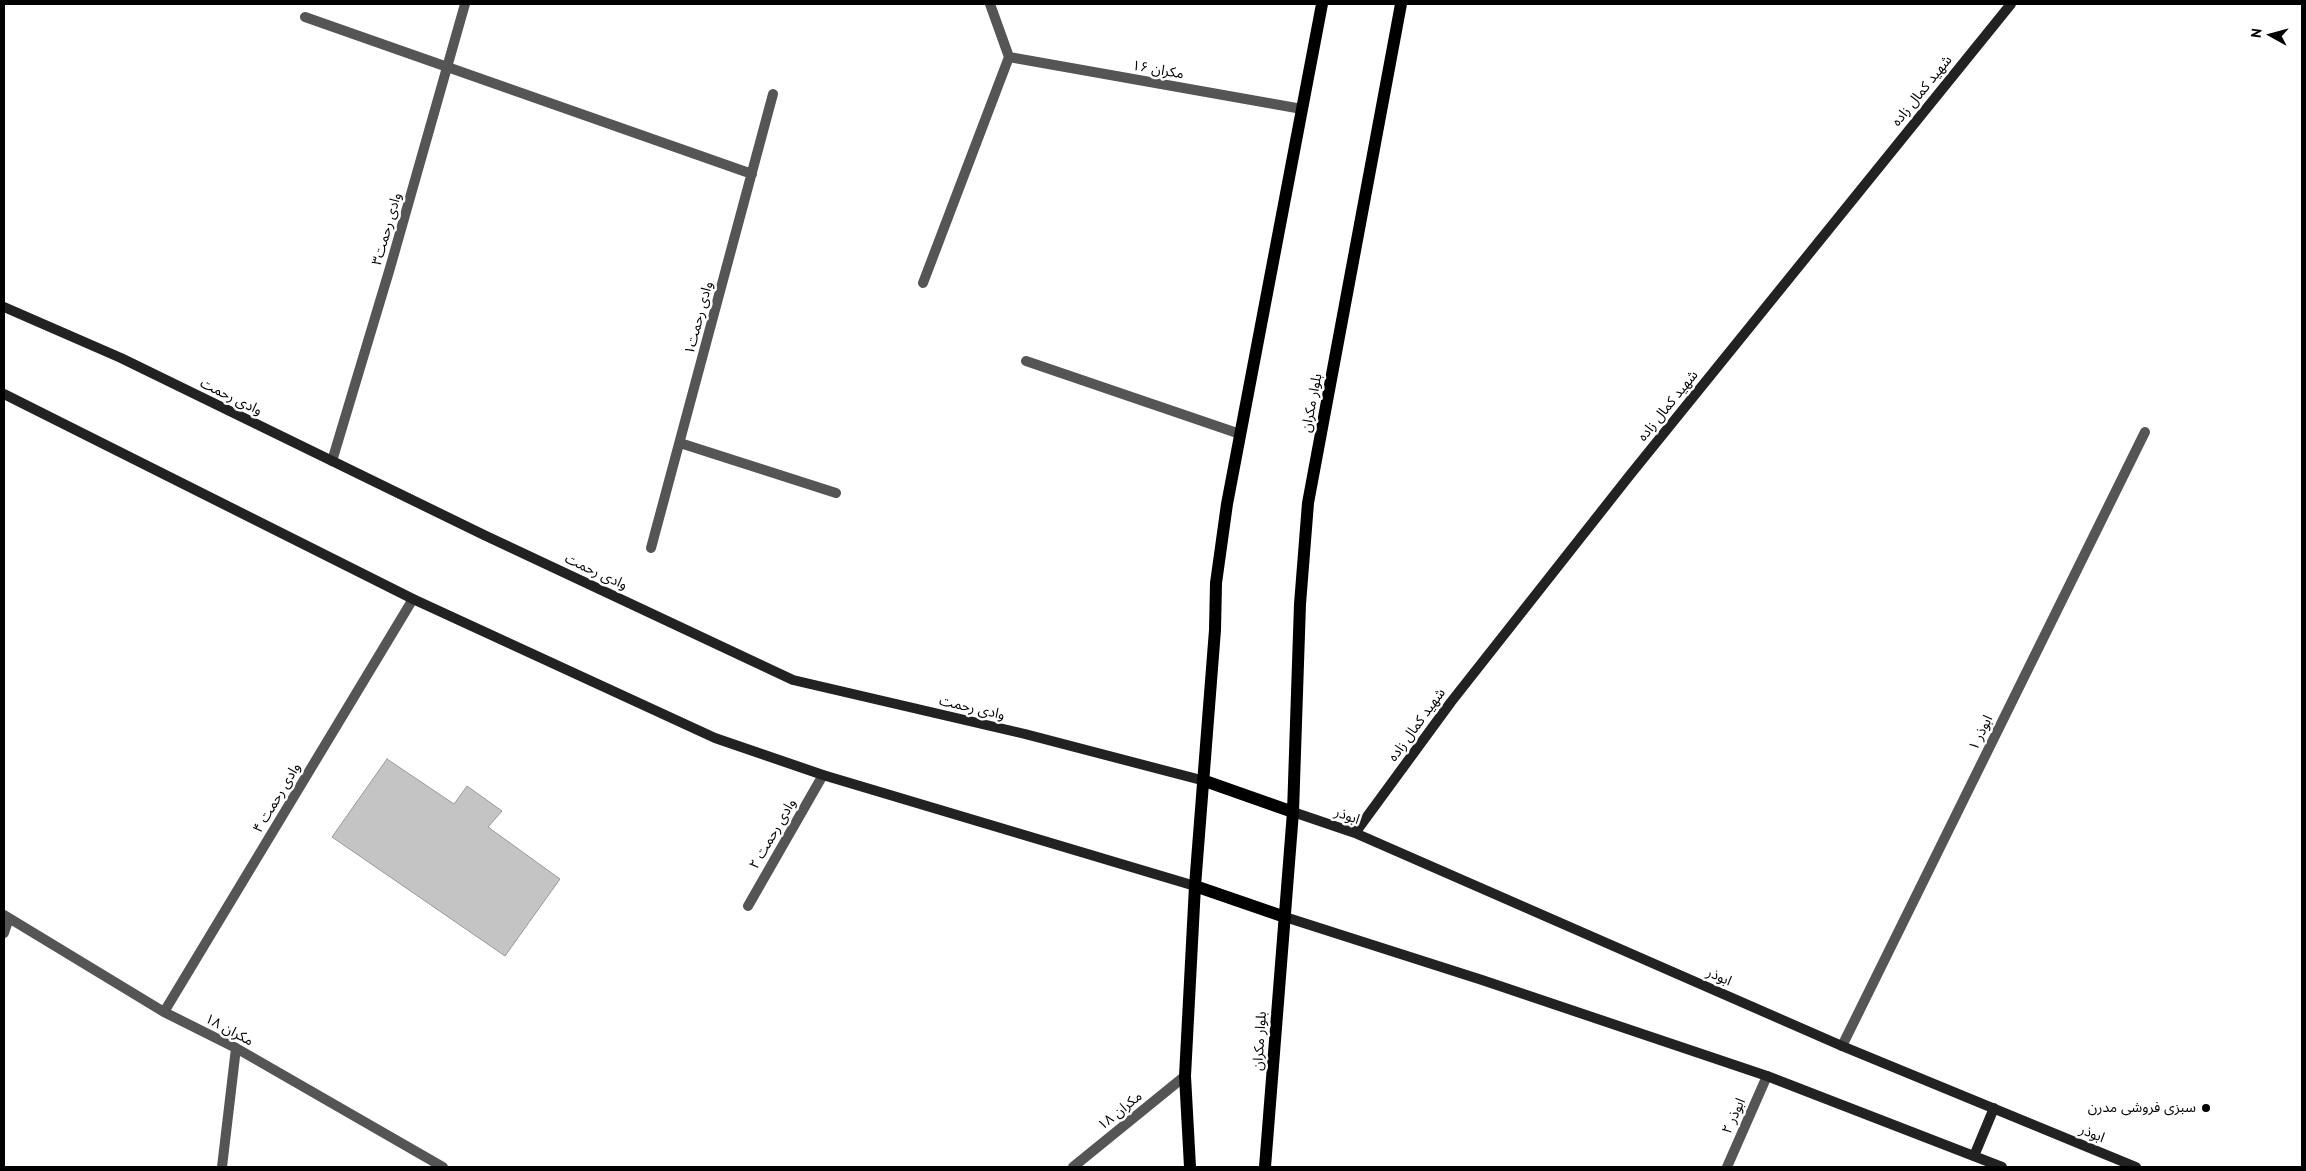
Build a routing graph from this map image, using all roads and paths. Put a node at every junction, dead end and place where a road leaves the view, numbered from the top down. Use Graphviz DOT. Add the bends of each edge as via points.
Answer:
graph roads {
  1 [pos="465,4"];
  2 [pos="990,4"];
  3 [pos="1322,4"];
  4 [pos="1401,4"];
  5 [pos="2011,4"];
  6 [pos="305,17"];
  7 [pos="1009,57"];
  8 [pos="447,66"];
  9 [pos="773,94"];
  10 [pos="1302,109"];
  11 [pos="752,174"];
  12 [pos="924,283"];
  13 [pos="4,307"];
  14 [pos="1026,361"];
  15 [pos="4,394"];
  16 [pos="2145,432"];
  17 [pos="1240,434"];
  18 [pos="680,443"];
  19 [pos="332,461"];
  20 [pos="836,493"];
  21 [pos="651,548"];
  22 [pos="414,598"];
  23 [pos="823,775"];
  24 [pos="1205,781"];
  25 [pos="1293,812"];
  26 [pos="1355,833"];
  27 [pos="1195,886"];
  28 [pos="748,906"];
  29 [pos="6,916"];
  30 [pos="1285,917"];
  31 [pos="4,933"];
  32 [pos="164,1012"];
  33 [pos="1842,1046"];
  34 [pos="236,1048"];
  35 [pos="1185,1076"];
  36 [pos="1767,1076"];
  37 [pos="1994,1108"];
  38 [pos="1974,1156"];
  39 [pos="222,1167"];
  40 [pos="443,1167"];
  41 [pos="1073,1167"];
  42 [pos="1190,1167"];
  43 [pos="1265,1167"];
  44 [pos="1727,1167"];
  45 [pos="2002,1167"];
  46 [pos="2136,1167"];
  1 -- 8 [label="street, وادی رحمت۳"];
  2 -- 7 [label="street"];
  3 -- 10 [label="main road"];
  4 -- 25 [label="main road, بلوار مکران" via="1308,503 1300,604"];
  5 -- 26 [label="street, شهید کمال زاده" via="1618,490 1451,702"];
  6 -- 8 [label="street"];
  7 -- 10 [label="street, مکران ۱۶"];
  7 -- 12 [label="street"];
  8 -- 11 [label="street"];
  8 -- 19 [label="street, وادی رحمت۳"];
  9 -- 11 [label="street, وادی رحمت۱"];
  10 -- 17 [label="main road"];
  11 -- 18 [label="street, وادی رحمت۱"];
  13 -- 19 [label="street, وادی رحمت" via="121,358"];
  14 -- 17 [label="street"];
  15 -- 22 [label="street"];
  16 -- 33 [label="street, ابوذر ۱"];
  17 -- 24 [label="main road" via="1216,583"];
  18 -- 20 [label="street"];
  18 -- 21 [label="street, وادی رحمت۱"];
  19 -- 24 [label="street, وادی رحمت" via="793,680 1025,734"];
  22 -- 23 [label="street" via="715,738"];
  22 -- 32 [label="street, وادی رحمت ۴"];
  23 -- 27 [label="street"];
  23 -- 28 [label="street, وادی رحمت ۲"];
  24 -- 25 [label="main road"];
  24 -- 27 [label="main road"];
  25 -- 26 [label="street, ابوذر"];
  25 -- 30 [label="main road, بلوار مکران"];
  26 -- 33 [label="street, ابوذر"];
  27 -- 30 [label="main road"];
  27 -- 35 [label="main road"];
  29 -- 31 [label="street"];
  29 -- 32 [label="street, مکران ۱۸"];
  30 -- 36 [label="street"];
  30 -- 43 [label="main road, بلوار مکران"];
  32 -- 34 [label="street, مکران ۱۸"];
  33 -- 37 [label="street, ابوذر"];
  34 -- 39 [label="street"];
  34 -- 40 [label="street, مکران ۱۸"];
  35 -- 41 [label="street, مکران ۱۸"];
  35 -- 42 [label="main road"];
  36 -- 38 [label="street"];
  36 -- 44 [label="street, ابوذر ۲"];
  37 -- 38 [label="street"];
  37 -- 46 [label="street, ابوذر"];
  38 -- 45 [label="street"];
}
